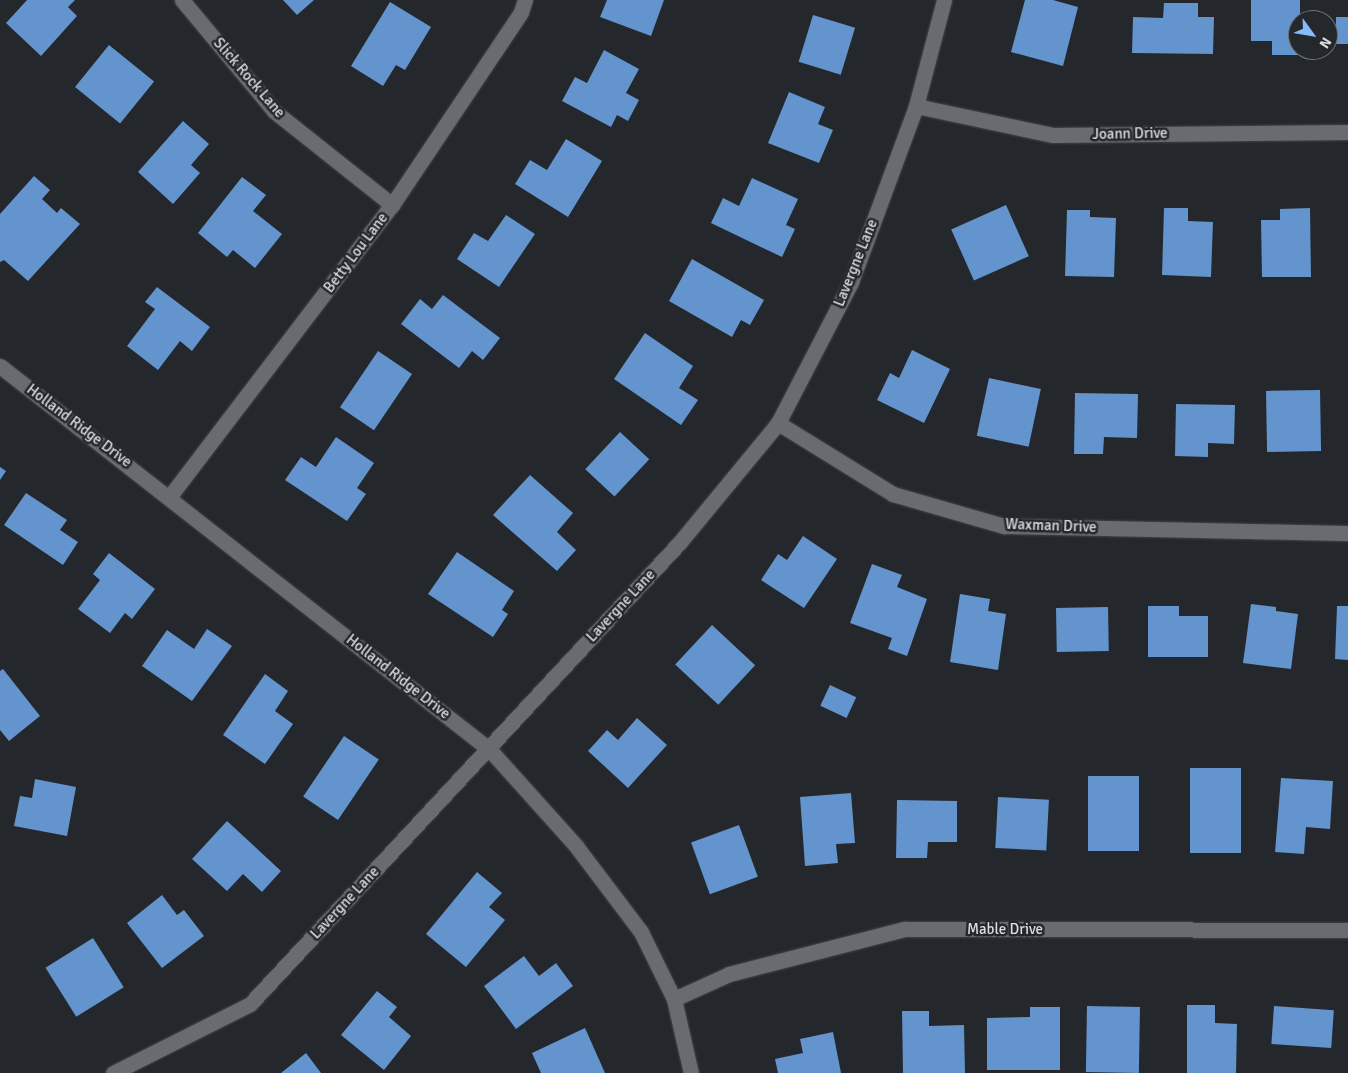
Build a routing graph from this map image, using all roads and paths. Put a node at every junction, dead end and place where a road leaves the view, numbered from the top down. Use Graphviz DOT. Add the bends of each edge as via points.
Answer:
graph roads {
  1 [pos="182,0"];
  2 [pos="524,0"];
  3 [pos="944,0"];
  4 [pos="916,106"];
  5 [pos="1348,132"];
  6 [pos="392,206"];
  7 [pos="0,366"];
  8 [pos="778,423"];
  9 [pos="170,496"];
  10 [pos="1348,533"];
  11 [pos="490,750"];
  12 [pos="1348,930"];
  13 [pos="674,999"];
  14 [pos="113,1073"];
  15 [pos="691,1073"];
  1 -- 6 [label="street, Slick Rock Lane" via="274,111"];
  2 -- 6 [label="street, Betty Lou Lane" via="521,12"];
  3 -- 4 [label="street, Lavergne Lane"];
  4 -- 5 [label="street, Joann Drive" via="1052,135"];
  4 -- 8 [label="street, Lavergne Lane" via="851,282"];
  6 -- 9 [label="street, Betty Lou Lane"];
  7 -- 9 [label="street, Holland Ridge Drive"];
  8 -- 10 [label="street, Waxman Drive" via="892,494 1004,526"];
  8 -- 11 [label="street, Lavergne Lane" via="680,542"];
  9 -- 11 [label="street, Holland Ridge Drive"];
  11 -- 13 [label="street, Holland Ridge Drive" via="576,846 641,932"];
  11 -- 14 [label="street, Lavergne Lane" via="250,1004"];
  12 -- 13 [label="street, Mable Drive" via="904,929 729,974"];
  13 -- 15 [label="street, Holland Ridge Drive"];
}
